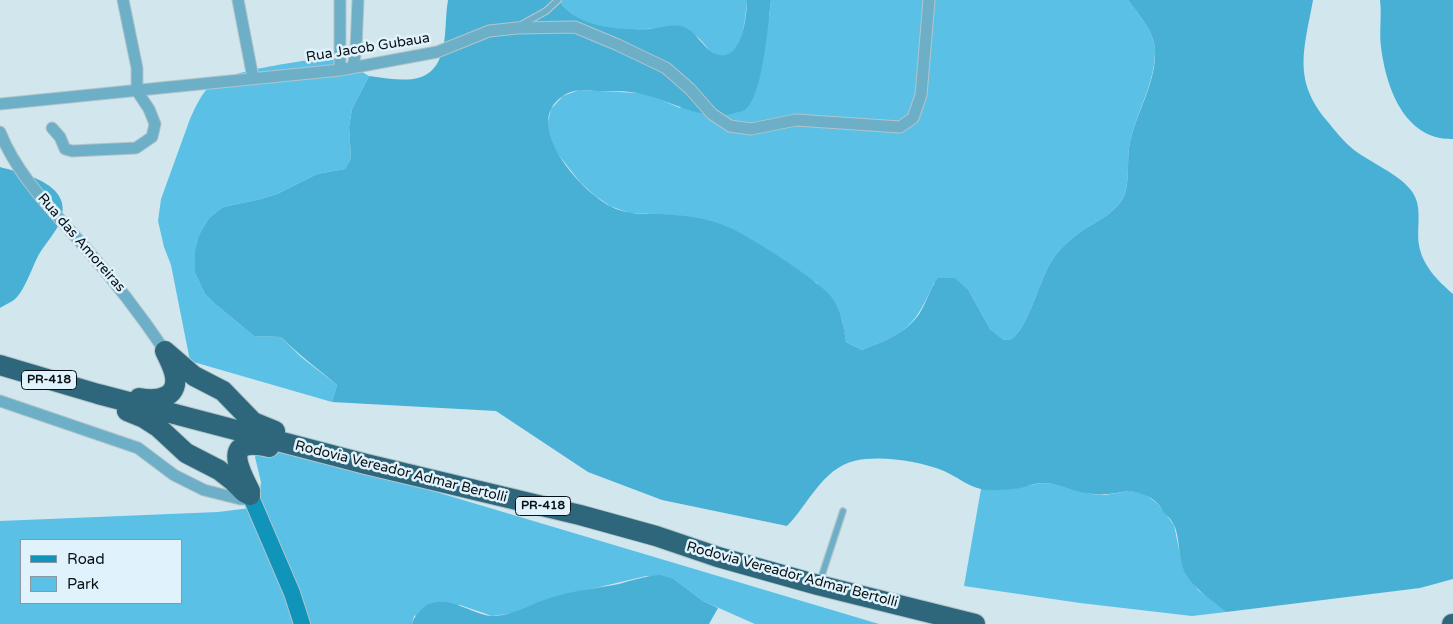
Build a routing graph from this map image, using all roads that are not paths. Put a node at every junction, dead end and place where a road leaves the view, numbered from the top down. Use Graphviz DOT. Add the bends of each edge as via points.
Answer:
graph roads {
  1 [pos="123,0"];
  2 [pos="238,0"];
  3 [pos="340,0"];
  4 [pos="358,0"];
  5 [pos="558,0"];
  6 [pos="929,0"];
  7 [pos="517,28"];
  8 [pos="353,67"];
  9 [pos="340,70"];
  10 [pos="253,78"];
  11 [pos="137,91"];
  12 [pos="0,104"];
  13 [pos="52,128"];
  14 [pos="0,132"];
  15 [pos="165,351"];
  16 [pos="0,365"];
  17 [pos="98,394"];
  18 [pos="0,401"];
  19 [pos="366,464"];
  20 [pos="251,497"];
  21 [pos="843,511"];
  22 [pos="818,585"];
  23 [pos="302,624"];
  24 [pos="975,624"];
  1 -- 11 [label="street" via="137,68"];
  2 -- 10 [label="street"];
  3 -- 9 [label="street"];
  4 -- 8 [label="street"];
  5 -- 7 [label="lane" via="546,12"];
  6 -- 7 [label="street, Rua Jacob Gubaua" via="921,95 913,118 900,127 796,120 751,129 730,126 712,114 690,88 666,68 618,45 575,27"];
  7 -- 8 [label="street, Rua Jacob Gubaua" via="489,31 437,52"];
  8 -- 9 [label="street, Rua Jacob Gubaua"];
  9 -- 10 [label="street, Rua Jacob Gubaua"];
  10 -- 11 [label="street, Rua Jacob Gubaua"];
  11 -- 12 [label="street, Rua Jacob Gubaua"];
  11 -- 13 [label="street" via="155,124 152,137 136,148 72,151 66,149"];
  14 -- 15 [label="street, Rua das Amoreiras" via="34,189 120,287"];
  15 -- 17 [label="highway" via="175,382 167,396 150,400 112,393"];
  15 -- 19 [label="highway" via="194,376 223,391 253,422 358,457"];
  16 -- 17 [label="highway, Rodovia Vereador Admar Bertolli / PR-418"];
  17 -- 19 [label="highway, Rodovia Vereador Admar Bertolli / PR-418"];
  17 -- 20 [label="highway" via="109,404 158,427 186,453 219,470"];
  18 -- 20 [label="street" via="138,448 174,476 204,490 240,499"];
  19 -- 20 [label="highway" via="353,468 247,445 241,448 237,465"];
  19 -- 22 [label="highway, Rodovia Vereador Admar Bertolli / PR-418" via="580,515"];
  20 -- 23 [label="street"];
  21 -- 22 [label="lane"];
  22 -- 24 [label="highway, Rodovia Vereador Admar Bertolli / PR-418"];
}
